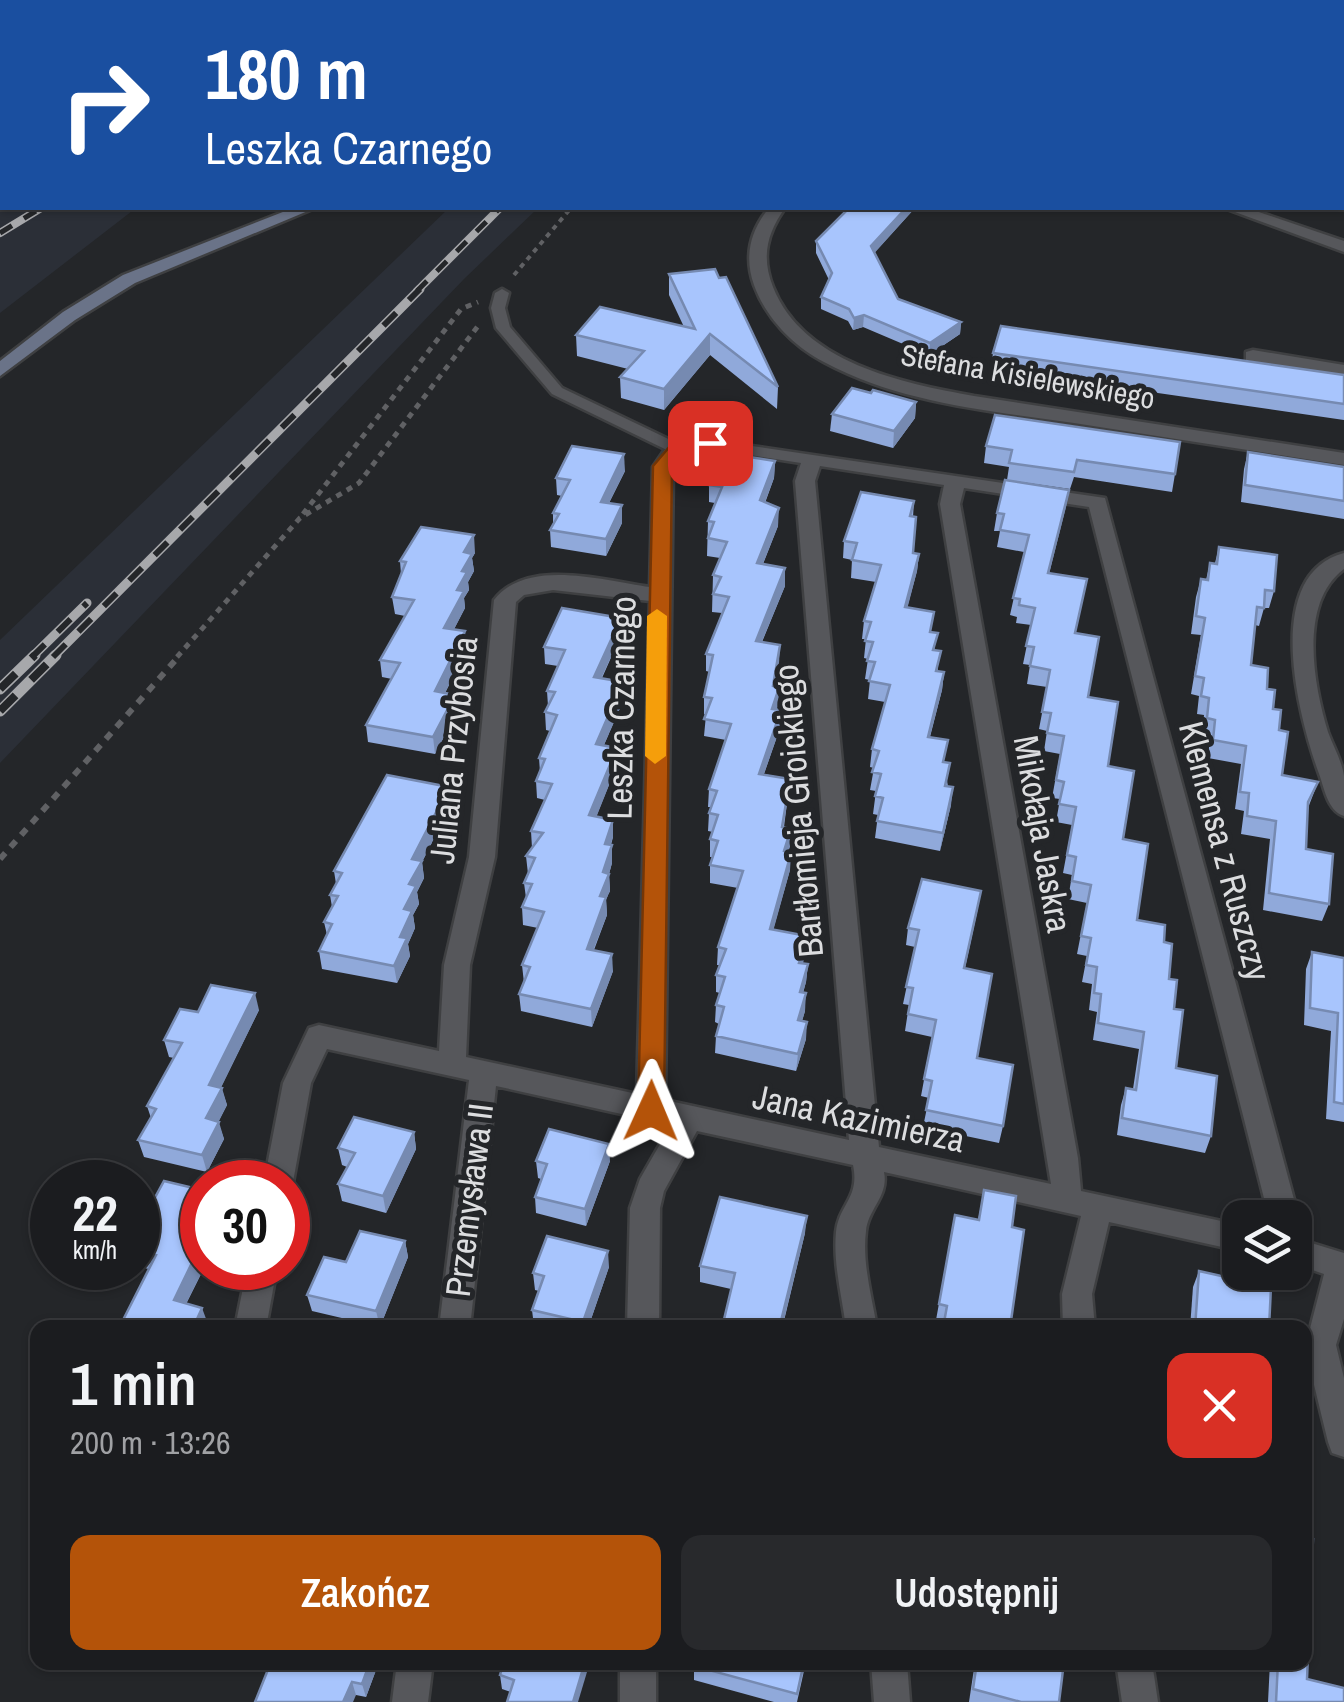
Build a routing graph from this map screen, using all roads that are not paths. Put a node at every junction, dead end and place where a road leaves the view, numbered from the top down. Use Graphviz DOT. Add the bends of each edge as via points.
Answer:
graph roads {
  1 [pos="302,210"];
  2 [pos="776,210"];
  3 [pos="1238,210"];
  4 [pos="1344,247"];
  5 [pos="502,293"];
  6 [pos="1253,356"];
  7 [pos="0,370"];
  8 [pos="1344,371"];
  9 [pos="678,448"];
  10 [pos="812,458"];
  11 [pos="1344,459"];
  12 [pos="956,480"];
  13 [pos="1344,560"];
  14 [pos="658,595"];
  15 [pos="1344,807"];
  16 [pos="452,1066"];
  17 [pos="484,1073"];
  18 [pos="651,1111"];
  19 [pos="688,1119"];
  20 [pos="866,1158"];
  21 [pos="282,1160"];
  22 [pos="1279,1200"];
  23 [pos="1067,1202"];
  24 [pos="1098,1208"];
  25 [pos="1222,1234"];
  26 [pos="1312,1256"];
  27 [pos="1342,1266"];
  28 [pos="258,1290"];
  29 [pos="252,1320"];
  30 [pos="455,1320"];
  31 [pos="643,1320"];
  32 [pos="861,1320"];
  33 [pos="1079,1320"];
  34 [pos="1344,1442"];
  35 [pos="414,1670"];
  36 [pos="638,1670"];
  37 [pos="890,1670"];
  38 [pos="1135,1670"];
  39 [pos="410,1702"];
  40 [pos="638,1702"];
  41 [pos="892,1702"];
  42 [pos="1140,1702"];
  1 -- 7 [label="main road" via="129,279"];
  2 -- 11 [label="street, Stefana Kisielewskiego" via="758,236 757,254 774,309 805,342 856,370 946,398"];
  3 -- 4 [label="street"];
  5 -- 9 [label="lane" via="503,328 557,391"];
  6 -- 8 [label="street"];
  9 -- 10 [label="street" via="710,443"];
  9 -- 14 [label="street, Leszka Czarnego" via="662,466"];
  10 -- 12 [label="street"];
  10 -- 20 [label="street, Bartłomieja Groickiego" via="805,481"];
  12 -- 22 [label="street, Klemensa z Ruszczy" via="1098,502"];
  12 -- 23 [label="street, Mikołaja Jaskra" via="950,504"];
  13 -- 15 [label="street" via="1319,581 1302,642 1313,721"];
  14 -- 16 [label="street, Juliana Przybosia" via="532,582 505,600 482,857 457,965"];
  14 -- 18 [label="street, Leszka Czarnego"];
  16 -- 17 [label="street, Jana Kazimierza"];
  16 -- 21 [label="street, Jana Kazimierza" via="319,1036 297,1083"];
  17 -- 18 [label="street, Jana Kazimierza"];
  17 -- 30 [label="street, Przemysława II"];
  18 -- 19 [label="street, Jana Kazimierza"];
  19 -- 20 [label="street, Jana Kazimierza"];
  19 -- 31 [label="street" via="645,1208"];
  20 -- 23 [label="street, Jana Kazimierza"];
  20 -- 32 [label="street, Bartłomieja Groickiego" via="872,1186 851,1228"];
  23 -- 24 [label="street, Jana Kazimierza"];
  24 -- 25 [label="street, Jana Kazimierza"];
  24 -- 33 [label="street" via="1077,1294"];
  26 -- 27 [label="street"];
  27 -- 34 [label="street" via="1320,1345"];
  28 -- 29 [label="street"];
  35 -- 39 [label="street"];
  36 -- 40 [label="street"];
  37 -- 41 [label="street"];
  38 -- 42 [label="street"];
}
